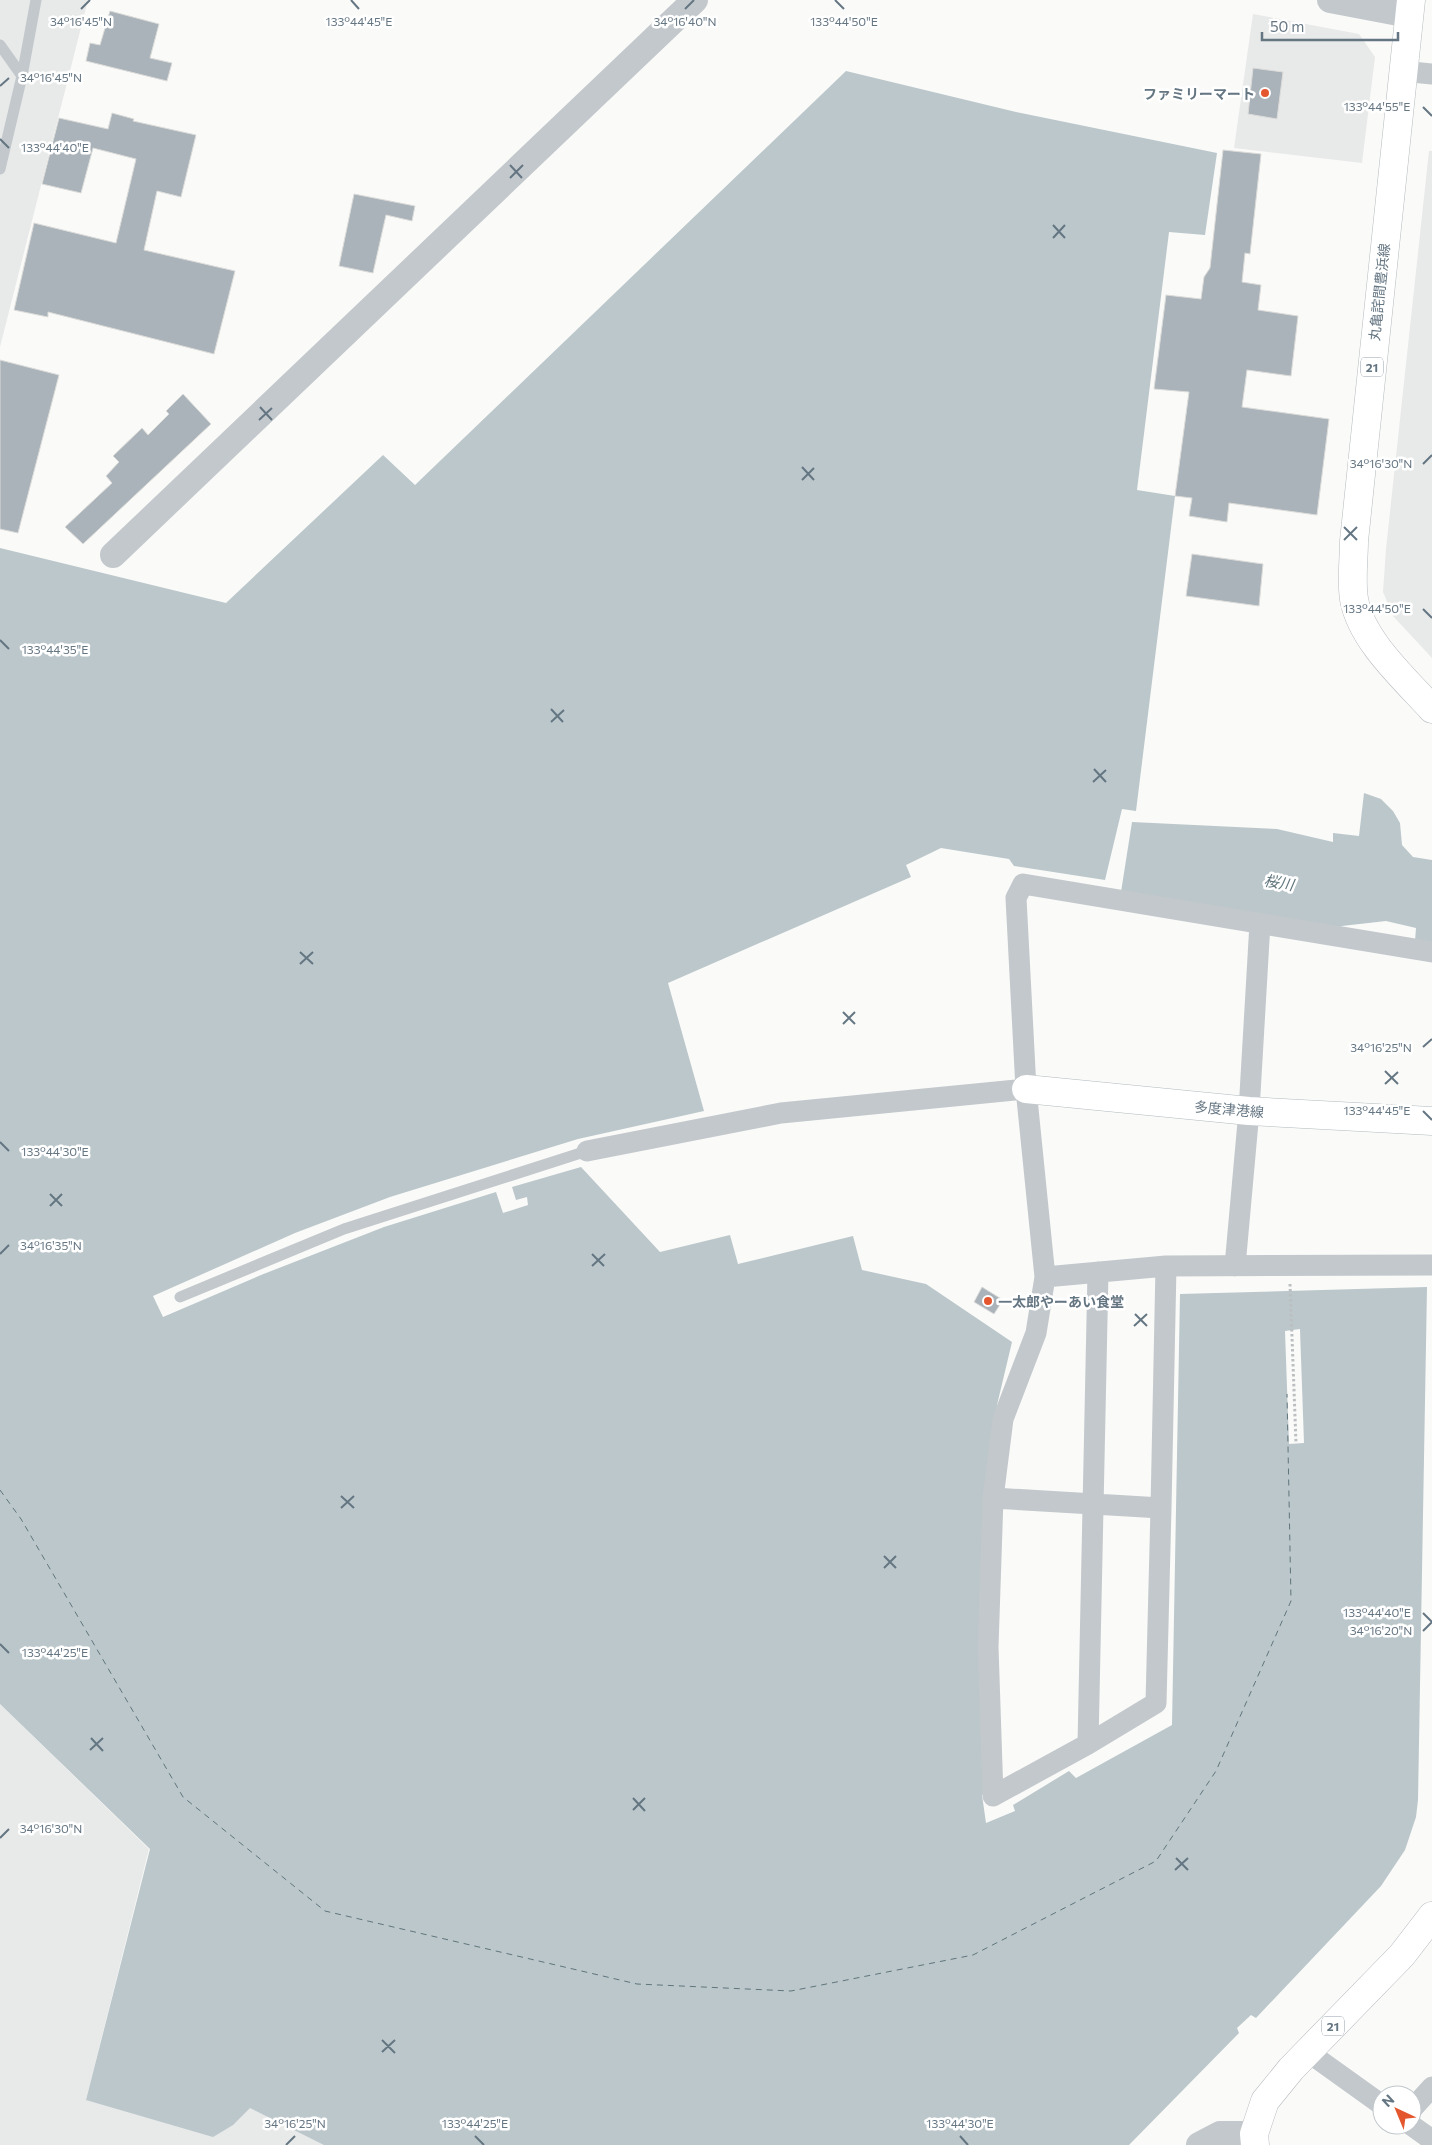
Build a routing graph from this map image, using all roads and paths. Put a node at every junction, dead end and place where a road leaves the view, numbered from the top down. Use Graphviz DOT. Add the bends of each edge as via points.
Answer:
graph roads {
  1 [pos="36,0"];
  2 [pos="695,0"];
  3 [pos="1330,0"];
  4 [pos="1410,8"];
  5 [pos="0,45"];
  6 [pos="1402,71"];
  7 [pos="1432,74"];
  8 [pos="22,76"];
  9 [pos="0,169"];
  10 [pos="113,555"];
  11 [pos="1432,709"];
  12 [pos="1260,923"];
  13 [pos="1432,952"];
  14 [pos="1026,1089"];
  15 [pos="1248,1111"];
  16 [pos="1432,1121"];
  17 [pos="587,1151"];
  18 [pos="1432,1264"];
  19 [pos="1166,1266"];
  20 [pos="1235,1266"];
  21 [pos="1098,1272"];
  22 [pos="1045,1277"];
  23 [pos="1290,1283"];
  24 [pos="180,1297"];
  25 [pos="1296,1443"];
  26 [pos="993,1498"];
  27 [pos="1093,1503"];
  28 [pos="1161,1508"];
  29 [pos="1088,1744"];
  30 [pos="1432,1916"];
  31 [pos="1308,2052"];
  32 [pos="1432,2086"];
  33 [pos="1372,2097"];
  34 [pos="1422,2098"];
  35 [pos="1255,2139"];
  36 [pos="1199,2145"];
  1 -- 8 [label="lane"];
  2 -- 10 [label="street"];
  3 -- 4 [label="street"];
  4 -- 6 [label="main road, 丸亀詫間豊浜線 / 21"];
  5 -- 8 [label="lane"];
  6 -- 7 [label="street"];
  6 -- 11 [label="main road, 丸亀詫間豊浜線 / 21" via="1354,540 1354,599 1365,630"];
  8 -- 9 [label="lane"];
  12 -- 13 [label="street"];
  12 -- 14 [label="street" via="1023,884 1016,898"];
  12 -- 15 [label="street"];
  14 -- 15 [label="main road, 多度津港線"];
  14 -- 17 [label="street" via="781,1113"];
  14 -- 22 [label="street"];
  15 -- 16 [label="main road, 多度津港線"];
  15 -- 20 [label="street"];
  17 -- 24 [label="lane" via="344,1228"];
  18 -- 20 [label="street"];
  19 -- 20 [label="street"];
  19 -- 21 [label="street"];
  19 -- 28 [label="street"];
  21 -- 22 [label="street"];
  21 -- 27 [label="street"];
  22 -- 26 [label="street" via="1036,1333 1004,1419"];
  23 -- 25 [label="path"];
  26 -- 27 [label="street"];
  26 -- 29 [label="street" via="988,1647 993,1796"];
  27 -- 28 [label="street"];
  27 -- 29 [label="street"];
  28 -- 29 [label="street" via="1156,1703"];
  30 -- 31 [label="main road, 21" via="1402,1955"];
  31 -- 33 [label="street"];
  31 -- 35 [label="main road, 21" via="1266,2101"];
  32 -- 34 [label="street"];
  35 -- 36 [label="street" via="1220,2134"];
}
